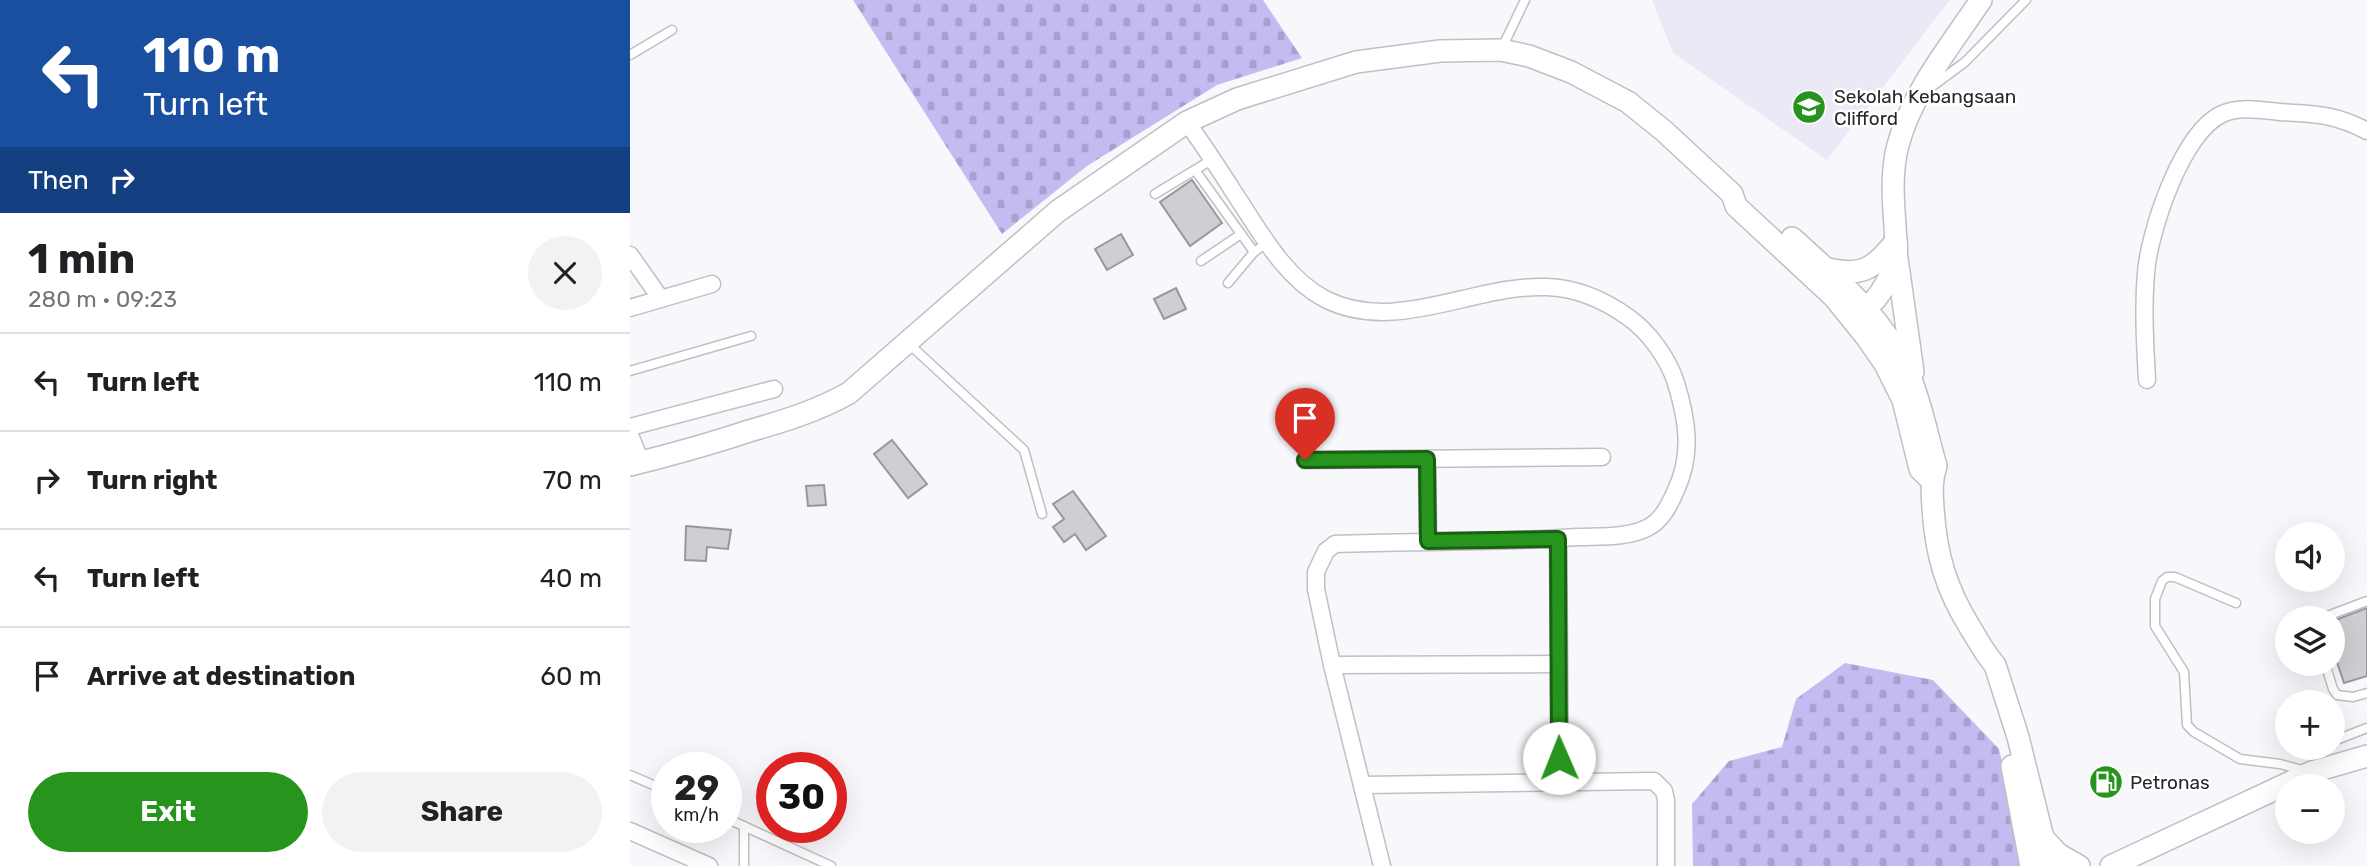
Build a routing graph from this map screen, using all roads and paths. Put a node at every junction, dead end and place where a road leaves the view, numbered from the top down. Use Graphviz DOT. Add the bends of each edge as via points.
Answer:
graph roads {
  1 [pos="1525,0"];
  2 [pos="1981,0"];
  3 [pos="2026,0"];
  4 [pos="672,30"];
  5 [pos="1502,50"];
  6 [pos="630,55"];
  7 [pos="1919,95"];
  8 [pos="1188,122"];
  9 [pos="2367,131"];
  10 [pos="1213,159"];
  11 [pos="1195,170"];
  12 [pos="1155,194"];
  13 [pos="1732,194"];
  14 [pos="1241,234"];
  15 [pos="1261,248"];
  16 [pos="1896,249"];
  17 [pos="630,255"];
  18 [pos="1201,261"];
  19 [pos="1824,268"];
  20 [pos="1228,283"];
  21 [pos="712,284"];
  22 [pos="1834,297"];
  23 [pos="660,299"];
  24 [pos="630,308"];
  25 [pos="1866,308"];
  26 [pos="751,336"];
  27 [pos="1867,338"];
  28 [pos="908,343"];
  29 [pos="630,371"];
  30 [pos="2147,380"];
  31 [pos="774,389"];
  32 [pos="1915,391"];
  33 [pos="630,427"];
  34 [pos="630,435"];
  35 [pos="1602,457"];
  36 [pos="1427,459"];
  37 [pos="1305,460"];
  38 [pos="636,463"];
  39 [pos="1931,480"];
  40 [pos="1042,514"];
  41 [pos="1558,539"];
  42 [pos="1428,541"];
  43 [pos="2367,601"];
  44 [pos="2236,603"];
  45 [pos="2345,609"];
  46 [pos="1988,657"];
  47 [pos="1558,664"];
  48 [pos="1332,665"];
  49 [pos="2329,676"];
  50 [pos="2367,693"];
  51 [pos="2367,728"];
  52 [pos="2345,737"];
  53 [pos="2345,756"];
  54 [pos="2367,756"];
  55 [pos="2304,760"];
  56 [pos="2319,760"];
  57 [pos="630,775"];
  58 [pos="1560,781"];
  59 [pos="651,784"];
  60 [pos="1362,785"];
  61 [pos="744,825"];
  62 [pos="630,831"];
  63 [pos="2045,840"];
  64 [pos="692,863"];
  65 [pos="2036,865"];
  66 [pos="2117,865"];
  67 [pos="709,866"];
  68 [pos="744,866"];
  69 [pos="831,866"];
  70 [pos="1382,866"];
  71 [pos="1666,866"];
  72 [pos="2079,866"];
  1 -- 5 [label="lane"];
  2 -- 7 [label="street"];
  3 -- 7 [label="lane" via="1965,62"];
  4 -- 6 [label="lane"];
  5 -- 8 [label="street" via="1440,51 1356,62 1237,99"];
  5 -- 13 [label="street" via="1570,72 1628,102"];
  7 -- 16 [label="street" via="1902,133 1894,170"];
  8 -- 10 [label="street"];
  8 -- 28 [label="street" via="1058,211"];
  9 -- 30 [label="street" via="2336,116 2247,109 2222,114 2207,124 2185,153 2150,246 2144,325"];
  10 -- 11 [label="lane"];
  10 -- 15 [label="street"];
  11 -- 12 [label="lane"];
  11 -- 14 [label="lane"];
  13 -- 19 [label="street" via="1746,197"];
  13 -- 22 [label="street" via="1736,206"];
  14 -- 15 [label="lane"];
  14 -- 18 [label="lane"];
  15 -- 20 [label="lane"];
  15 -- 41 [label="street" via="1324,298 1362,310 1416,309 1547,287 1591,297 1635,323 1673,373 1683,405 1688,431 1681,480 1660,520 1650,527 1636,533"];
  16 -- 19 [label="street" via="1848,274"];
  16 -- 25 [label="street" via="1880,295"];
  16 -- 32 [label="street"];
  17 -- 23 [label="street"];
  19 -- 25 [label="street"];
  21 -- 23 [label="street"];
  22 -- 25 [label="street"];
  22 -- 27 [label="street"];
  23 -- 24 [label="street"];
  25 -- 27 [label="street"];
  25 -- 32 [label="street" via="1897,352"];
  26 -- 29 [label="lane"];
  27 -- 39 [label="street" via="1903,400 1920,469"];
  28 -- 38 [label="street" via="829,405"];
  28 -- 40 [label="lane" via="1024,450"];
  31 -- 33 [label="street"];
  32 -- 39 [label="street" via="1936,466"];
  34 -- 38 [label="street"];
  35 -- 36 [label="street"];
  36 -- 37 [label="street"];
  36 -- 42 [label="street"];
  39 -- 46 [label="street" via="1940,561 1953,599"];
  41 -- 42 [label="street"];
  41 -- 47 [label="street"];
  42 -- 48 [label="street" via="1335,544 1326,551 1316,572 1316,589"];
  43 -- 45 [label="lane"];
  44 -- 55 [label="lane" via="2175,577 2167,578 2158,588 2155,626 2185,672 2187,725 2240,759 2280,764"];
  46 -- 63 [label="street" via="1995,665 2018,737"];
  46 -- 65 [label="street" via="1984,666"];
  47 -- 48 [label="street"];
  47 -- 58 [label="street"];
  48 -- 60 [label="street"];
  49 -- 50 [label="lane" via="2337,695"];
  51 -- 52 [label="lane"];
  53 -- 54 [label="street"];
  56 -- 66 [label="street"];
  57 -- 59 [label="lane"];
  58 -- 60 [label="street"];
  58 -- 71 [label="street" via="1654,781 1666,800"];
  60 -- 70 [label="street"];
  61 -- 68 [label="lane"];
  61 -- 69 [label="lane"];
  62 -- 64 [label="street"];
  63 -- 65 [label="street"];
  63 -- 72 [label="street"];
  64 -- 67 [label="street"];
}
